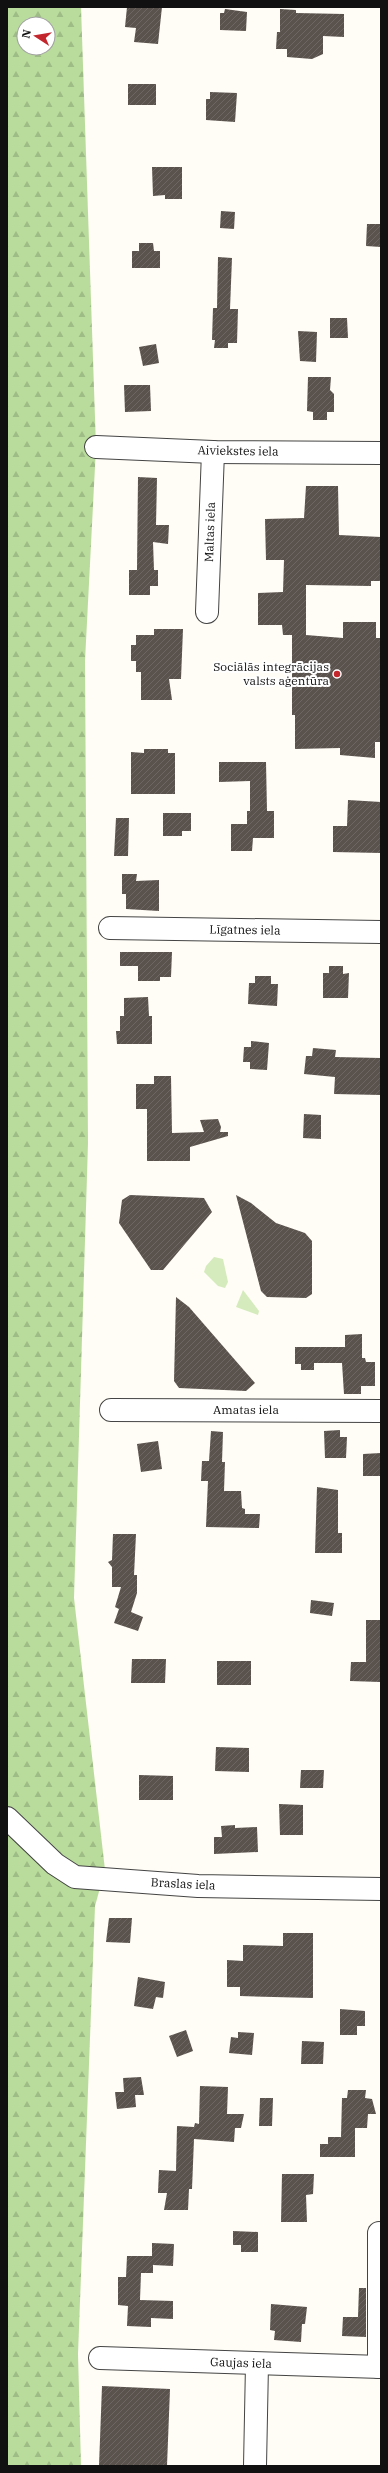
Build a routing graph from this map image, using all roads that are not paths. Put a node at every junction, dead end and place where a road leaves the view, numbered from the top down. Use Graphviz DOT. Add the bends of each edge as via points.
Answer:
graph roads {
  1 [pos="96,447"];
  2 [pos="213,452"];
  3 [pos="381,453"];
  4 [pos="207,612"];
  5 [pos="110,928"];
  6 [pos="381,932"];
  7 [pos="111,1410"];
  8 [pos="381,1411"];
  9 [pos="7,1818"];
  10 [pos="381,1889"];
  11 [pos="379,2233"];
  12 [pos="100,2358"];
  13 [pos="257,2364"];
  14 [pos="380,2367"];
  15 [pos="255,2466"];
  1 -- 2 [label="street, Aiviekstes iela"];
  2 -- 3 [label="street, Aiviekstes iela"];
  2 -- 4 [label="street, Maltas iela" via="202,536"];
  5 -- 6 [label="street, Līgatnes iela"];
  7 -- 8 [label="street, Amatas iela"];
  9 -- 10 [label="street, Braslas iela" via="56,1864 75,1877 198,1886"];
  11 -- 14 [label="street"];
  12 -- 13 [label="street, Gaujas iela"];
  13 -- 14 [label="street, Gaujas iela"];
  13 -- 15 [label="street"];
}
